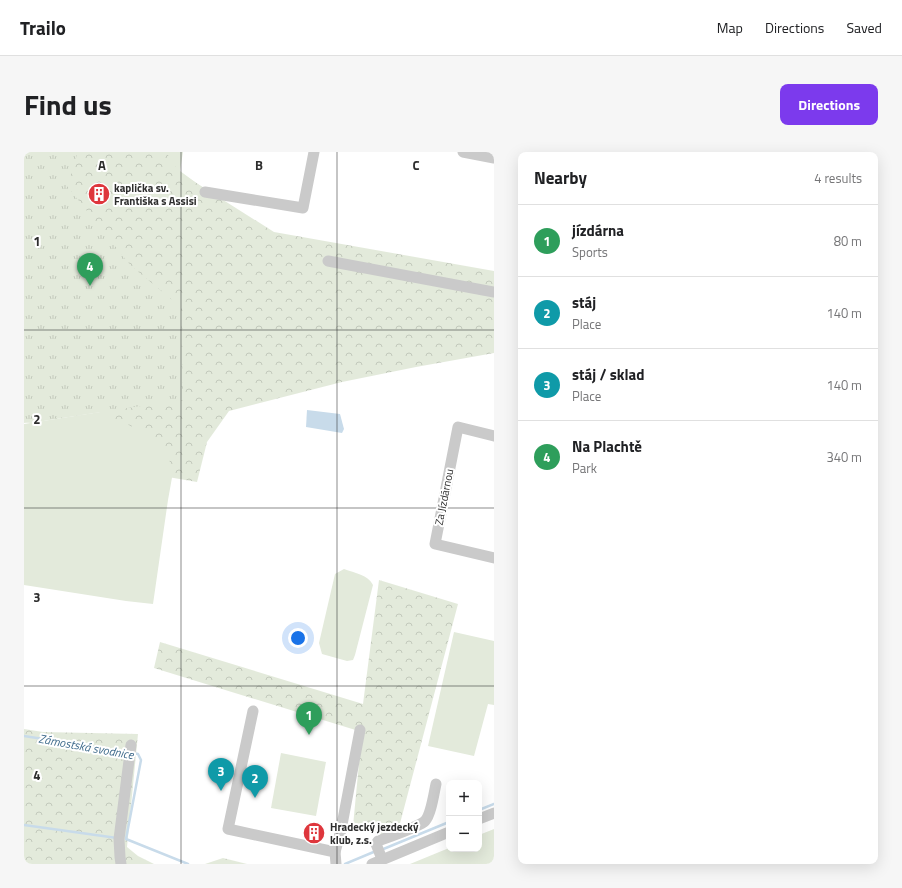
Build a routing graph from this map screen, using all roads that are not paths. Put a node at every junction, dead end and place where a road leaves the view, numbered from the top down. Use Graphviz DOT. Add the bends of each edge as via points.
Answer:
graph roads {
  1 [pos="314,152"];
  2 [pos="463,152"];
  3 [pos="494,158"];
  4 [pos="204,192"];
  5 [pos="328,261"];
  6 [pos="494,292"];
  7 [pos="494,436"];
  8 [pos="494,558"];
  9 [pos="253,711"];
  10 [pos="360,730"];
  11 [pos="131,744"];
  12 [pos="436,784"];
  13 [pos="494,813"];
  14 [pos="482,818"];
  15 [pos="446,833"];
  16 [pos="335,852"];
  17 [pos="382,860"];
  18 [pos="121,864"];
  19 [pos="336,864"];
  20 [pos="372,864"];
  1 -- 4 [label="street" via="303,208"];
  2 -- 3 [label="street"];
  5 -- 6 [label="street"];
  7 -- 8 [label="street, Za Jízdárnou" via="458,427 434,544"];
  9 -- 16 [label="street" via="228,829"];
  10 -- 16 [label="street"];
  11 -- 18 [label="street" via="119,839"];
  12 -- 17 [label="street" via="425,821 378,841 377,849"];
  13 -- 14 [label="street"];
  15 -- 17 [label="street"];
  16 -- 19 [label="street"];
  17 -- 20 [label="street"];
}
